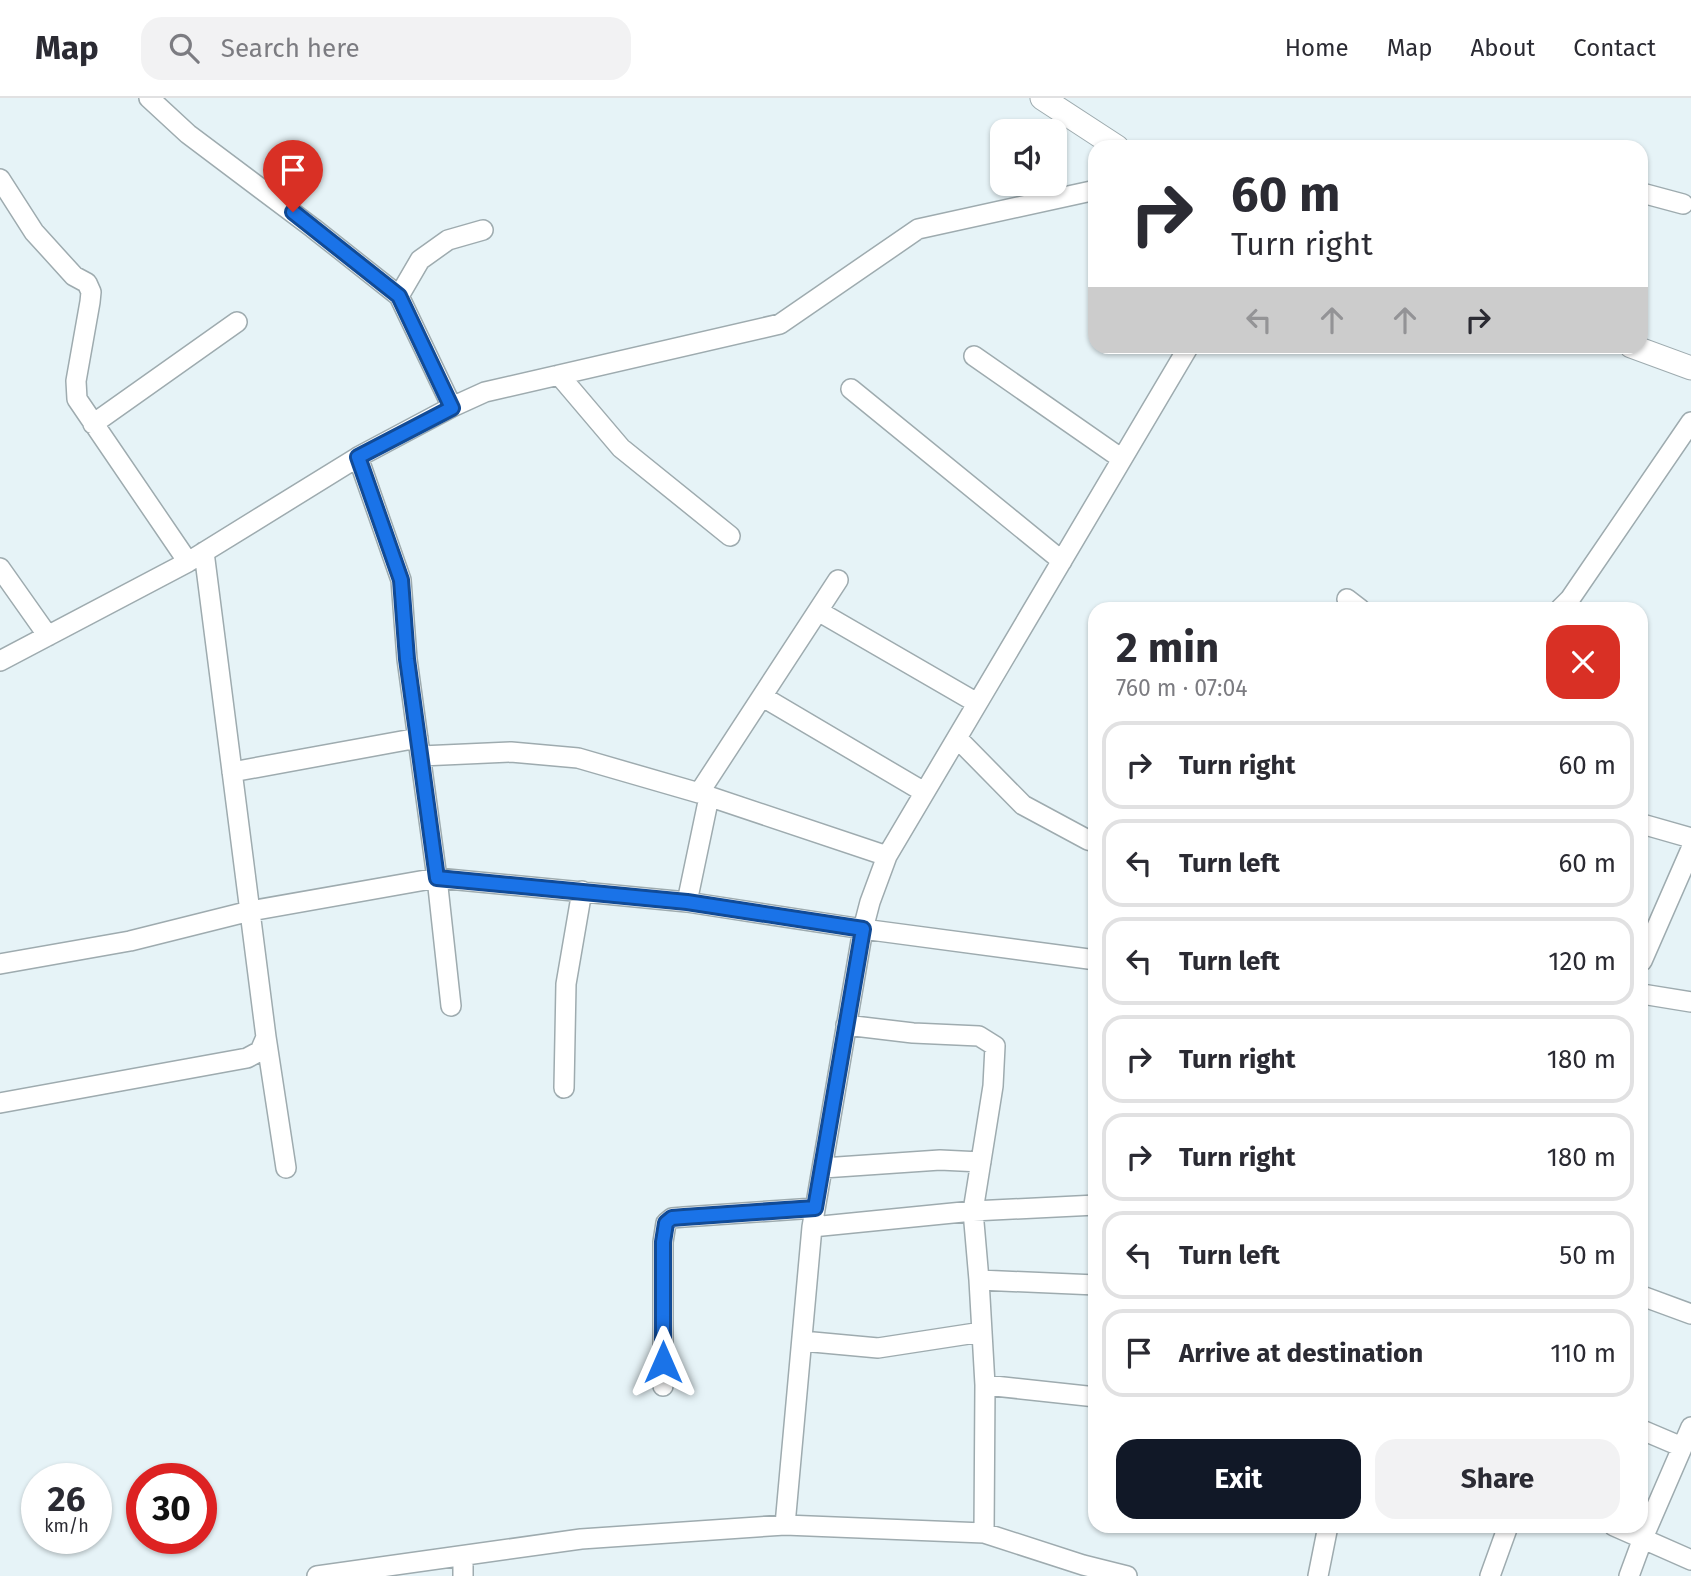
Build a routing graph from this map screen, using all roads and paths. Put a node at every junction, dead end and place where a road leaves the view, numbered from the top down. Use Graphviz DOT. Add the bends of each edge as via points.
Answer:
graph roads {
  1 [pos="149,98"];
  2 [pos="1042,98"];
  3 [pos="1106,140"];
  4 [pos="0,179"];
  5 [pos="1088,192"];
  6 [pos="1648,195"];
  7 [pos="1683,204"];
  8 [pos="483,230"];
  9 [pos="399,296"];
  10 [pos="237,322"];
  11 [pos="1648,352"];
  12 [pos="1184,354"];
  13 [pos="974,356"];
  14 [pos="1691,368"];
  15 [pos="559,375"];
  16 [pos="851,389"];
  17 [pos="452,408"];
  18 [pos="1691,422"];
  19 [pos="93,424"];
  20 [pos="358,457"];
  21 [pos="1122,460"];
  22 [pos="730,536"];
  23 [pos="196,557"];
  24 [pos="1062,561"];
  25 [pos="0,568"];
  26 [pos="838,580"];
  27 [pos="1565,602"];
  28 [pos="818,611"];
  29 [pos="48,636"];
  30 [pos="0,662"];
  31 [pos="763,697"];
  32 [pos="977,703"];
  33 [pos="957,738"];
  34 [pos="420,747"];
  35 [pos="232,772"];
  36 [pos="925,792"];
  37 [pos="704,795"];
  38 [pos="1648,826"];
  39 [pos="1691,838"];
  40 [pos="1088,840"];
  41 [pos="1691,849"];
  42 [pos="887,856"];
  43 [pos="437,878"];
  44 [pos="582,891"];
  45 [pos="687,902"];
  46 [pos="250,911"];
  47 [pos="1649,921"];
  48 [pos="863,929"];
  49 [pos="1088,959"];
  50 [pos="0,964"];
  51 [pos="1648,995"];
  52 [pos="1691,1002"];
  53 [pos="451,1006"];
  54 [pos="846,1025"];
  55 [pos="266,1037"];
  56 [pos="564,1088"];
  57 [pos="0,1103"];
  58 [pos="981,1162"];
  59 [pos="823,1167"];
  60 [pos="286,1168"];
  61 [pos="1088,1205"];
  62 [pos="973,1211"];
  63 [pos="813,1217"];
  64 [pos="979,1280"];
  65 [pos="1088,1285"];
  66 [pos="1648,1298"];
  67 [pos="1691,1314"];
  68 [pos="982,1332"];
  69 [pos="802,1342"];
  70 [pos="985,1385"];
  71 [pos="663,1386"];
  72 [pos="1088,1396"];
  73 [pos="1691,1427"];
  74 [pos="1648,1434"];
  75 [pos="1683,1458"];
  76 [pos="785,1525"];
  77 [pos="1648,1528"];
  78 [pos="984,1532"];
  79 [pos="1327,1533"];
  80 [pos="1505,1533"];
  81 [pos="1631,1533"];
  82 [pos="1646,1533"];
  83 [pos="1643,1538"];
  84 [pos="463,1556"];
  85 [pos="1691,1560"];
  86 [pos="317,1576"];
  87 [pos="463,1576"];
  88 [pos="1127,1576"];
  89 [pos="1318,1576"];
  90 [pos="1490,1576"];
  91 [pos="1629,1576"];
  1 -- 9 [label="street" via="188,134"];
  2 -- 3 [label="street"];
  4 -- 19 [label="street" via="34,232 87,284 90,292 76,381 77,399"];
  5 -- 15 [label="street" via="918,229 780,324"];
  6 -- 7 [label="street"];
  8 -- 9 [label="street" via="448,240 420,260"];
  9 -- 17 [label="street"];
  10 -- 19 [label="street"];
  11 -- 14 [label="street"];
  12 -- 21 [label="street"];
  13 -- 21 [label="street"];
  15 -- 17 [label="street" via="485,393"];
  15 -- 22 [label="street" via="621,448"];
  16 -- 24 [label="street"];
  17 -- 20 [label="street"];
  18 -- 27 [label="street"];
  19 -- 23 [label="street"];
  20 -- 23 [label="street"];
  20 -- 34 [label="street" via="401,580"];
  21 -- 24 [label="street"];
  23 -- 29 [label="street"];
  23 -- 35 [label="street"];
  24 -- 32 [label="street"];
  25 -- 29 [label="street"];
  26 -- 28 [label="street"];
  28 -- 31 [label="street"];
  28 -- 32 [label="street"];
  29 -- 30 [label="street"];
  31 -- 36 [label="street"];
  31 -- 37 [label="street"];
  32 -- 33 [label="street"];
  33 -- 36 [label="street"];
  33 -- 40 [label="street" via="1023,805"];
  34 -- 35 [label="street"];
  34 -- 37 [label="street" via="578,758"];
  34 -- 43 [label="street"];
  35 -- 46 [label="street"];
  36 -- 42 [label="street"];
  37 -- 42 [label="street"];
  37 -- 45 [label="street"];
  38 -- 39 [label="street"];
  41 -- 47 [label="street"];
  42 -- 48 [label="street"];
  43 -- 44 [label="street"];
  43 -- 46 [label="street"];
  43 -- 53 [label="street"];
  44 -- 45 [label="street"];
  44 -- 56 [label="street" via="566,984"];
  45 -- 48 [label="street"];
  46 -- 50 [label="street" via="130,941"];
  46 -- 55 [label="street"];
  48 -- 49 [label="street"];
  48 -- 54 [label="street"];
  51 -- 52 [label="street"];
  54 -- 58 [label="street" via="979,1036 995,1046"];
  54 -- 59 [label="street"];
  55 -- 57 [label="street" via="260,1051 247,1058"];
  55 -- 60 [label="street"];
  58 -- 59 [label="street"];
  58 -- 62 [label="street"];
  59 -- 63 [label="street"];
  61 -- 62 [label="street"];
  62 -- 63 [label="street"];
  62 -- 64 [label="street"];
  63 -- 69 [label="street"];
  63 -- 71 [label="street" via="684,1217 666,1223"];
  64 -- 65 [label="street"];
  64 -- 68 [label="street"];
  66 -- 67 [label="street"];
  68 -- 69 [label="street" via="878,1348"];
  68 -- 70 [label="street"];
  69 -- 76 [label="street"];
  70 -- 72 [label="street"];
  70 -- 78 [label="street"];
  73 -- 75 [label="street"];
  74 -- 75 [label="street"];
  75 -- 77 [label="street"];
  76 -- 78 [label="street"];
  76 -- 84 [label="street" via="581,1539"];
  78 -- 88 [label="street"];
  79 -- 89 [label="street"];
  80 -- 90 [label="street"];
  81 -- 83 [label="street"];
  82 -- 83 [label="street"];
  83 -- 85 [label="street"];
  83 -- 91 [label="street"];
  84 -- 86 [label="street"];
  84 -- 87 [label="street"];
}
